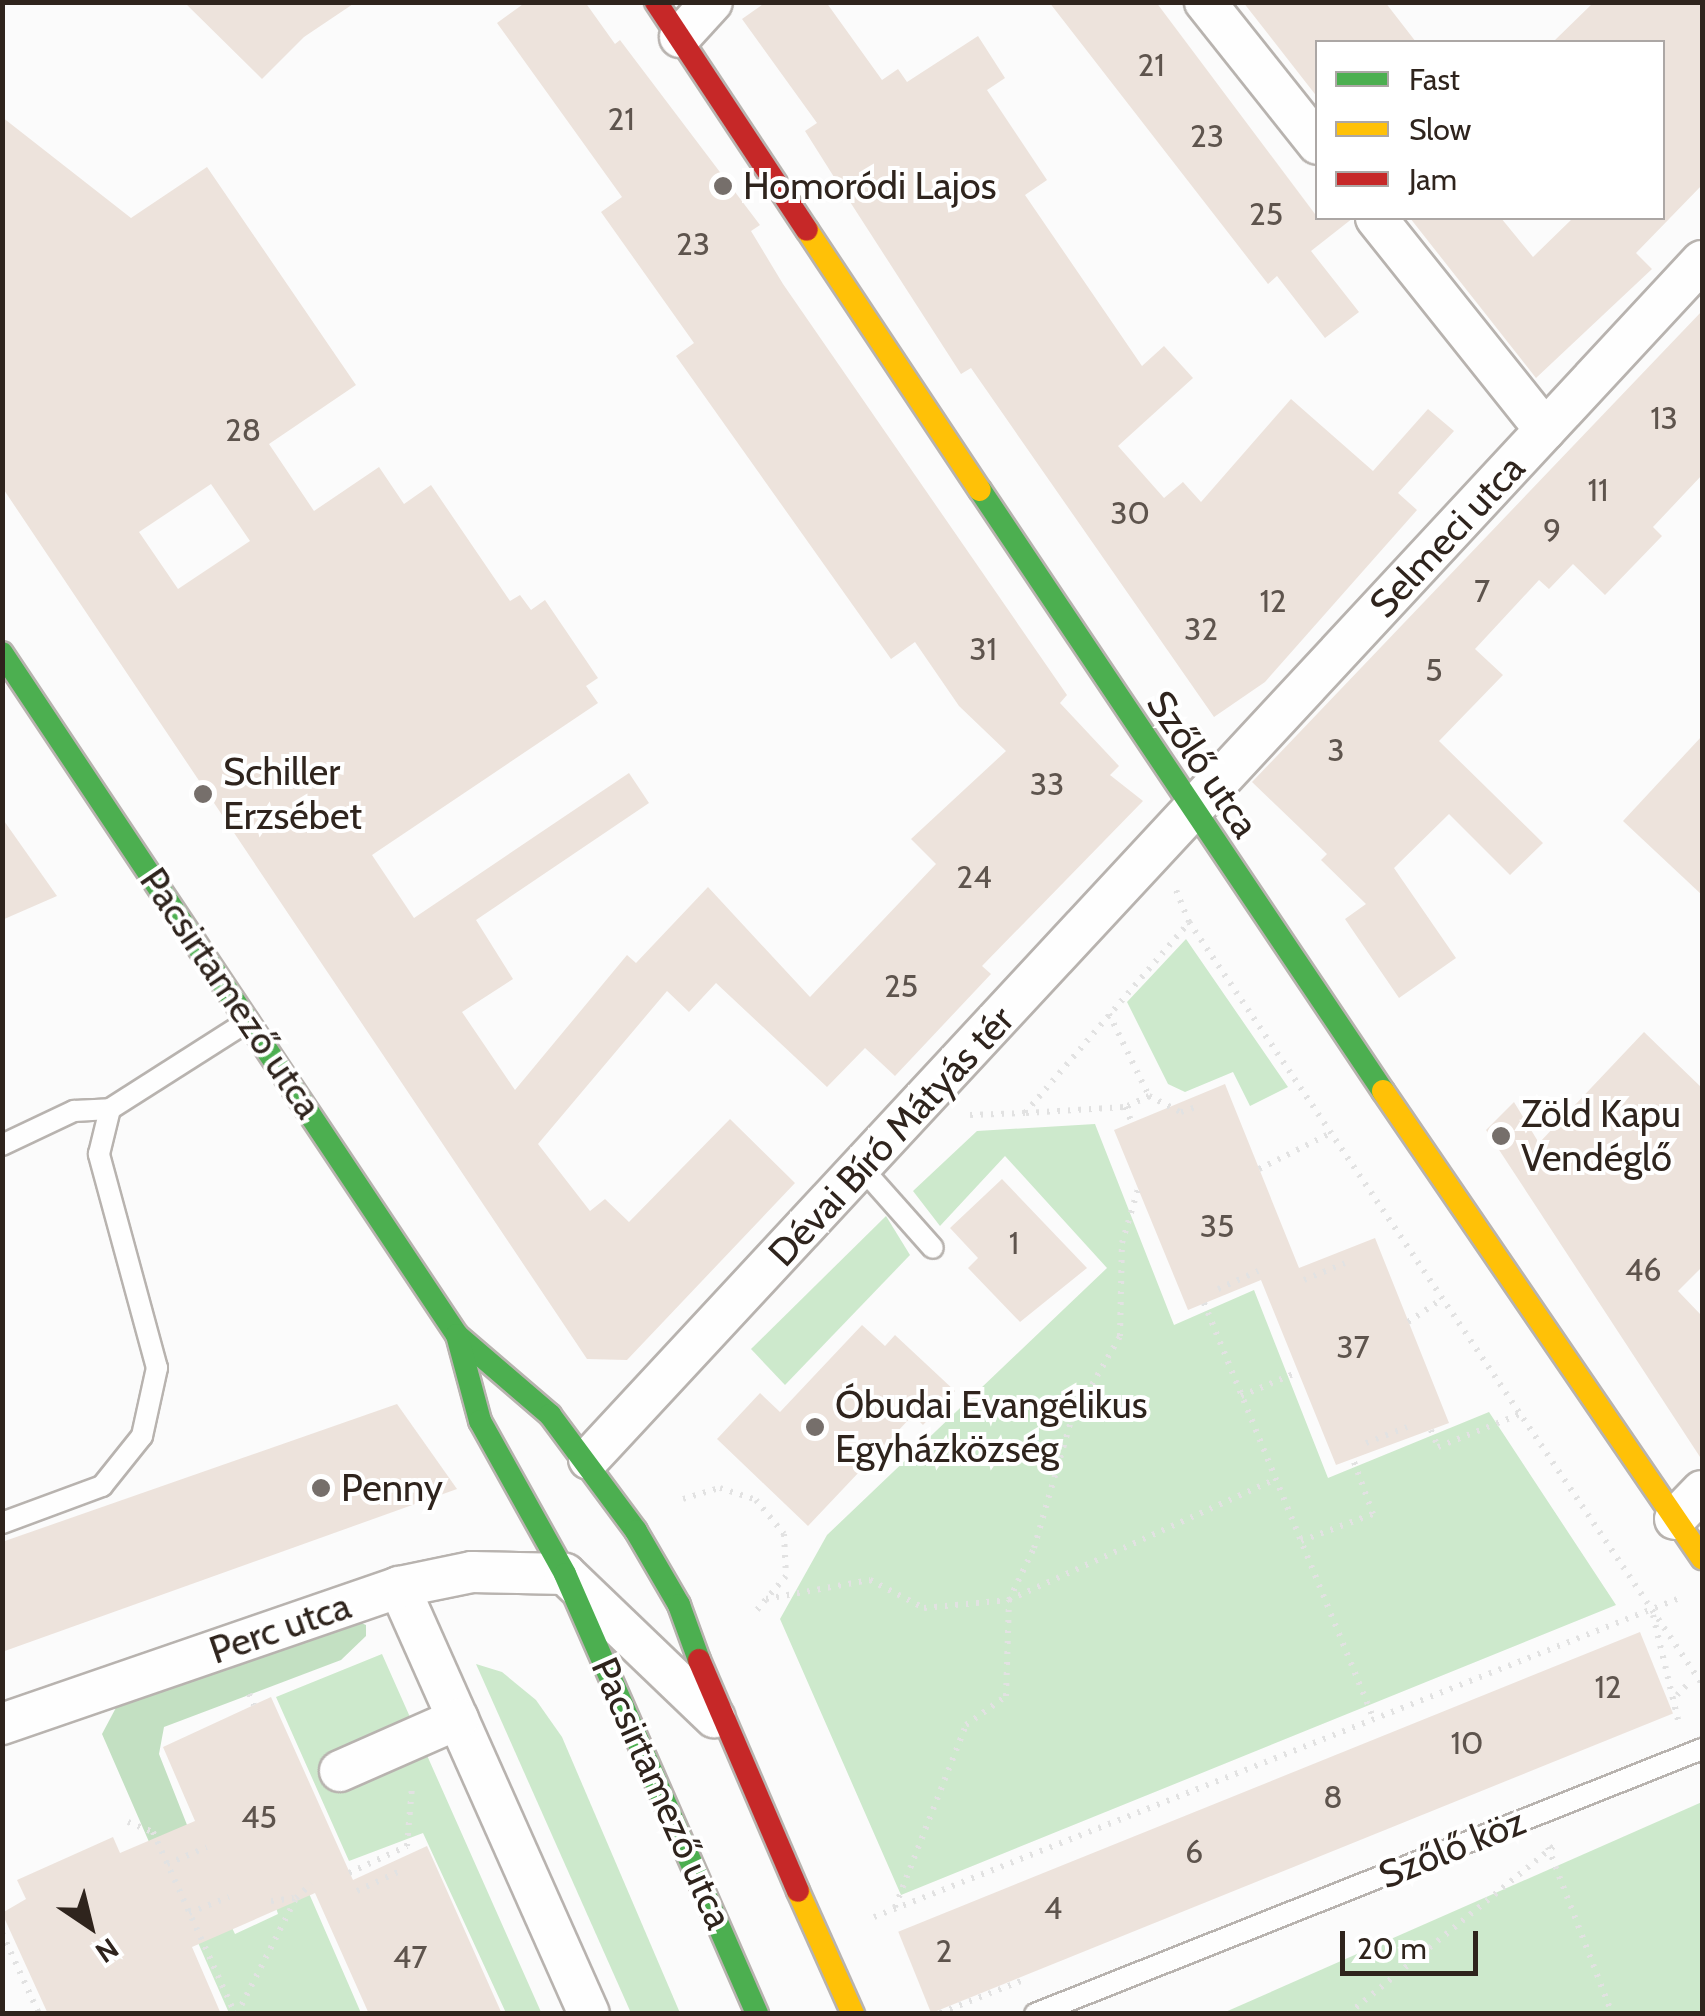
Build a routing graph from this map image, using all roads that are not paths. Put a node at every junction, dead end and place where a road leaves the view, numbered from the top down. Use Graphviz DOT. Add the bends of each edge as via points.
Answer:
graph roads {
  1 [pos="656,2"];
  2 [pos="712,2"];
  3 [pos="1205,2"];
  4 [pos="680,37"];
  5 [pos="1315,140"];
  6 [pos="1378,220"];
  7 [pos="1702,261"];
  8 [pos="1545,430"];
  9 [pos="2,653"];
  10 [pos="1201,825"];
  11 [pos="250,1020"];
  12 [pos="110,1109"];
  13 [pos="2,1145"];
  14 [pos="861,1168"];
  15 [pos="933,1248"];
  16 [pos="457,1335"];
  17 [pos="589,1459"];
  18 [pos="1689,1505"];
  19 [pos="2,1523"];
  20 [pos="1702,1558"];
  21 [pos="566,1574"];
  22 [pos="399,1587"];
  23 [pos="458,1719"];
  24 [pos="2,1724"];
  25 [pos="724,1727"];
  26 [pos="1702,1749"];
  27 [pos="340,1771"];
  28 [pos="590,2014"];
  29 [pos="756,2014"];
  30 [pos="853,2014"];
  31 [pos="1035,2014"];
  1 -- 4 [label="main road, Szőlő utca"];
  2 -- 4 [label="street"];
  3 -- 5 [label="street"];
  4 -- 10 [label="main road, Szőlő utca"];
  6 -- 8 [label="street"];
  7 -- 8 [label="street, Selmeci utca"];
  8 -- 10 [label="street, Selmeci utca"];
  9 -- 11 [label="main road, Pacsirtamező utca"];
  10 -- 14 [label="street, Dévai Bíró Mátyás tér"];
  10 -- 18 [label="main road, Szőlő utca"];
  11 -- 12 [label="lane"];
  11 -- 16 [label="main road, Pacsirtamező utca"];
  12 -- 13 [label="lane" via="74,1111"];
  12 -- 19 [label="lane" via="99,1154 157,1368 142,1436 102,1486"];
  14 -- 15 [label="lane"];
  14 -- 17 [label="street, Dévai Bíró Mátyás tér"];
  16 -- 17 [label="main road, Pacsirtamező utca" via="502,1368"];
  16 -- 21 [label="main road, Pacsirtamező utca" via="480,1421"];
  17 -- 25 [label="main road, Pacsirtamező utca" via="678,1604"];
  18 -- 20 [label="main road, Szőlő utca"];
  21 -- 22 [label="street, Perc utca" via="450,1573"];
  21 -- 25 [label="street, Pacsirtamező utca"];
  21 -- 29 [label="main road, Pacsirtamező utca"];
  22 -- 23 [label="street"];
  22 -- 24 [label="street, Perc utca"];
  23 -- 27 [label="street"];
  23 -- 28 [label="street"];
  25 -- 30 [label="main road, Pacsirtamező utca"];
  26 -- 31 [label="lane, Szőlő köz"];
}
